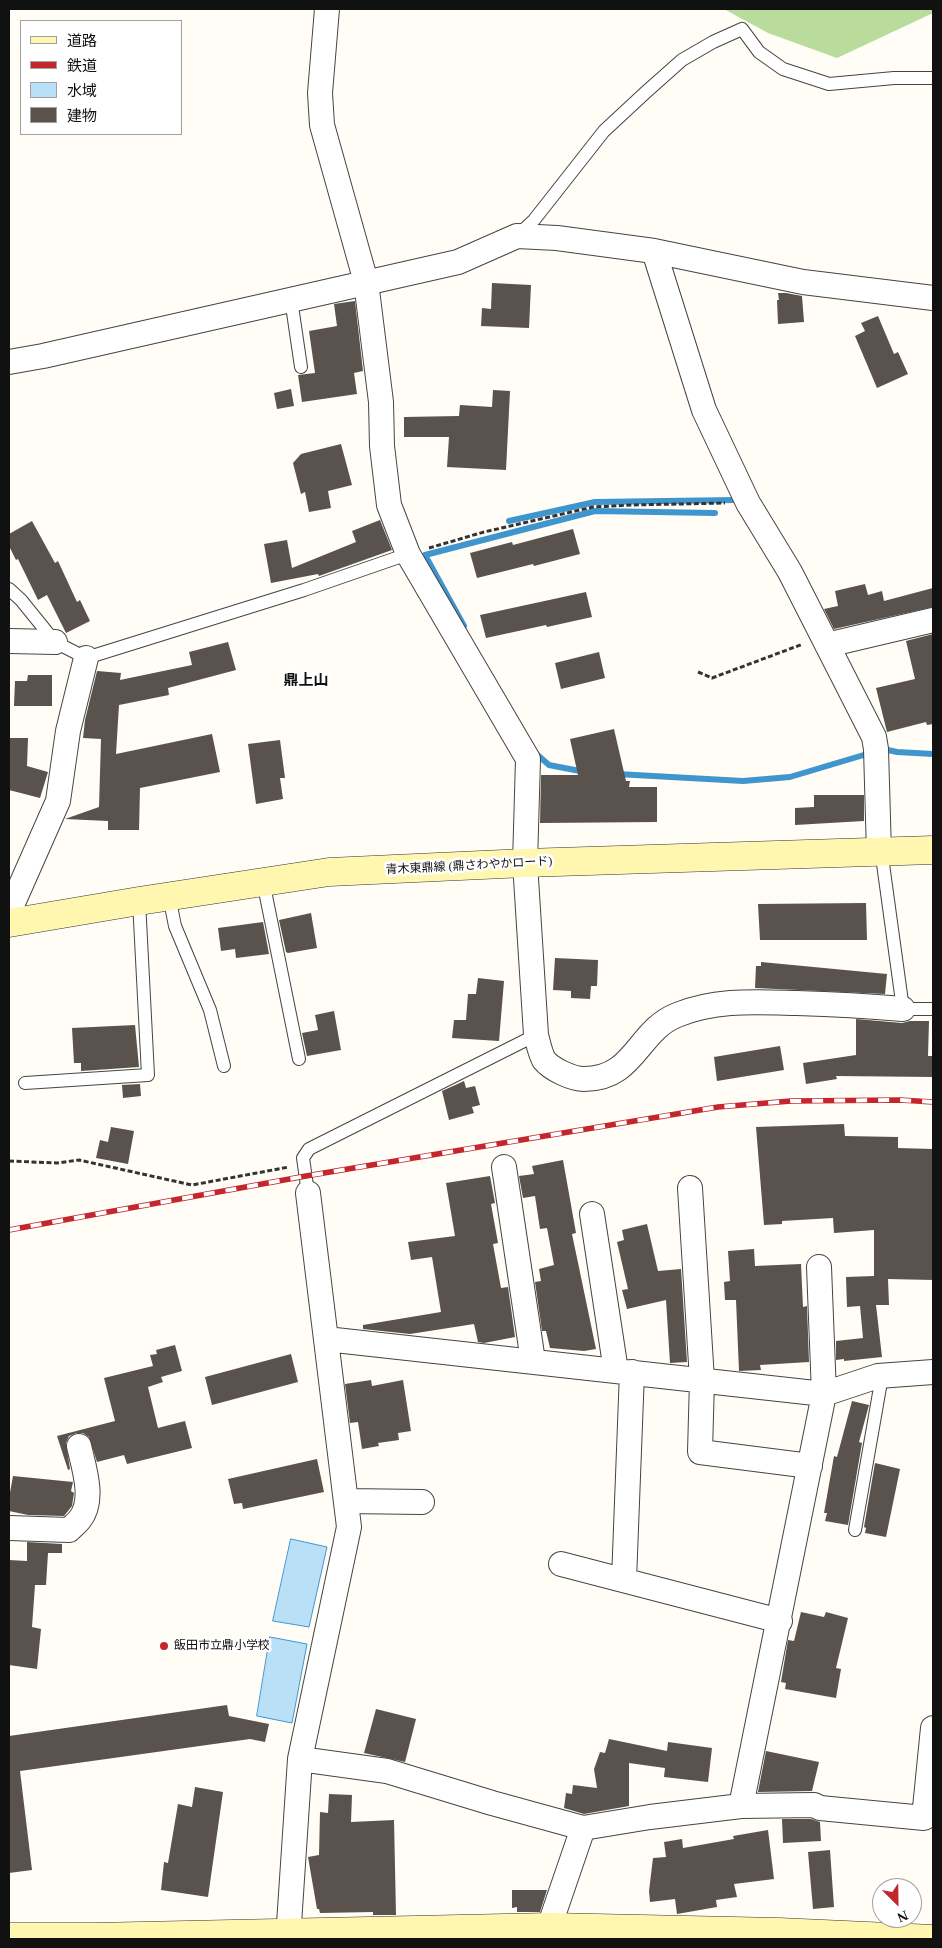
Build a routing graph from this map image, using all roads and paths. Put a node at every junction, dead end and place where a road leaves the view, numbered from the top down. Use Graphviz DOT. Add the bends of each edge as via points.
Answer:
graph roads {
  1 [pos="327,9"];
  2 [pos="933,78"];
  3 [pos="517,236"];
  4 [pos="654,251"];
  5 [pos="366,282"];
  6 [pos="933,298"];
  7 [pos="291,299"];
  8 [pos="9,362"];
  9 [pos="301,367"];
  10 [pos="748,503"];
  11 [pos="408,554"];
  12 [pos="9,589"];
  13 [pos="933,620"];
  14 [pos="9,641"];
  15 [pos="825,641"];
  16 [pos="55,642"];
  17 [pos="86,658"];
  18 [pos="698,672"];
  19 [pos="933,850"];
  20 [pos="881,858"];
  21 [pos="525,863"];
  22 [pos="263,881"];
  23 [pos="169,896"];
  24 [pos="139,901"];
  25 [pos="9,912"];
  26 [pos="9,923"];
  27 [pos="933,1009"];
  28 [pos="903,1010"];
  29 [pos="536,1034"];
  30 [pos="299,1059"];
  31 [pos="224,1066"];
  32 [pos="25,1083"];
  33 [pos="9,1161"];
  34 [pos="304,1164"];
  35 [pos="504,1167"];
  36 [pos="690,1188"];
  37 [pos="308,1193"];
  38 [pos="592,1214"];
  39 [pos="819,1267"];
  40 [pos="326,1339"];
  41 [pos="533,1361"];
  42 [pos="624,1371"];
  43 [pos="933,1372"];
  44 [pos="882,1376"];
  45 [pos="702,1380"];
  46 [pos="824,1394"];
  47 [pos="80,1446"];
  48 [pos="810,1466"];
  49 [pos="346,1501"];
  50 [pos="422,1502"];
  51 [pos="9,1528"];
  52 [pos="856,1530"];
  53 [pos="561,1564"];
  54 [pos="624,1580"];
  55 [pos="780,1622"];
  56 [pos="933,1728"];
  57 [pos="300,1759"];
  58 [pos="741,1806"];
  59 [pos="928,1819"];
  60 [pos="583,1828"];
  61 [pos="548,1933"];
  62 [pos="288,1936"];
  63 [pos="9,1937"];
  64 [pos="94,1938"];
  65 [pos="933,1939"];
  1 -- 5 [label="street" via="320,93 322,125"];
  2 -- 3 [label="lane" via="829,84 783,69 759,52 742,29 682,60 646,92 604,131 534,220"];
  3 -- 4 [label="street"];
  3 -- 5 [label="street" via="458,262"];
  4 -- 6 [label="street" via="803,282"];
  4 -- 10 [label="street" via="704,410"];
  5 -- 7 [label="street"];
  5 -- 11 [label="street" via="381,402 389,505"];
  7 -- 8 [label="street"];
  7 -- 9 [label="lane"];
  10 -- 11 [label="path" via="593,507 484,532"];
  10 -- 15 [label="street" via="790,572"];
  11 -- 17 [label="lane"];
  11 -- 21 [label="street" via="528,759"];
  12 -- 16 [label="lane"];
  13 -- 15 [label="street"];
  14 -- 16 [label="street"];
  15 -- 18 [label="path" via="712,678"];
  15 -- 20 [label="street" via="874,737"];
  16 -- 17 [label="lane"];
  17 -- 25 [label="street" via="68,731 58,801"];
  19 -- 20 [label="main road, 青木東鼎線 (鼎さわやかロード)"];
  20 -- 21 [label="main road, 青木東鼎線 (鼎さわやかロード)"];
  20 -- 28 [label="lane"];
  21 -- 22 [label="main road, 青木東鼎線 (鼎さわやかロード)" via="329,872"];
  21 -- 29 [label="street"];
  22 -- 23 [label="main road, 青木東鼎線 (鼎さわやかロード)"];
  22 -- 30 [label="lane"];
  23 -- 24 [label="main road, 青木東鼎線 (鼎さわやかロード)"];
  23 -- 31 [label="lane" via="176,926 210,1010"];
  24 -- 26 [label="main road, 青木東鼎線 (鼎さわやかロード)"];
  24 -- 32 [label="lane" via="148,1075"];
  27 -- 28 [label="lane"];
  28 -- 29 [label="street" via="771,1002 707,1005 675,1016 653,1030 622,1068 603,1078 582,1080 565,1075 544,1060"];
  29 -- 34 [label="lane" via="309,1149 303,1158"];
  33 -- 34 [label="path" via="57,1164 79,1160 192,1185"];
  34 -- 37 [label="lane"];
  35 -- 41 [label="street"];
  36 -- 45 [label="street"];
  37 -- 40 [label="street"];
  38 -- 42 [label="street"];
  39 -- 46 [label="street"];
  40 -- 41 [label="street"];
  40 -- 49 [label="street"];
  41 -- 42 [label="street"];
  42 -- 45 [label="street"];
  42 -- 54 [label="street"];
  43 -- 44 [label="street"];
  44 -- 46 [label="street"];
  44 -- 52 [label="lane"];
  45 -- 46 [label="street"];
  45 -- 48 [label="street" via="700,1452"];
  46 -- 48 [label="street"];
  47 -- 51 [label="street" via="87,1483 87,1503 81,1518 69,1530"];
  48 -- 55 [label="street"];
  49 -- 50 [label="street"];
  49 -- 57 [label="street" via="349,1526"];
  53 -- 54 [label="street"];
  54 -- 55 [label="street"];
  55 -- 58 [label="street"];
  56 -- 59 [label="street"];
  57 -- 60 [label="street" via="388,1771"];
  57 -- 62 [label="street"];
  58 -- 59 [label="street" via="814,1805"];
  58 -- 60 [label="street"];
  60 -- 61 [label="street"];
  61 -- 62 [label="main road"];
  61 -- 65 [label="main road" via="779,1932"];
  62 -- 64 [label="main road"];
  63 -- 64 [label="main road"];
}
